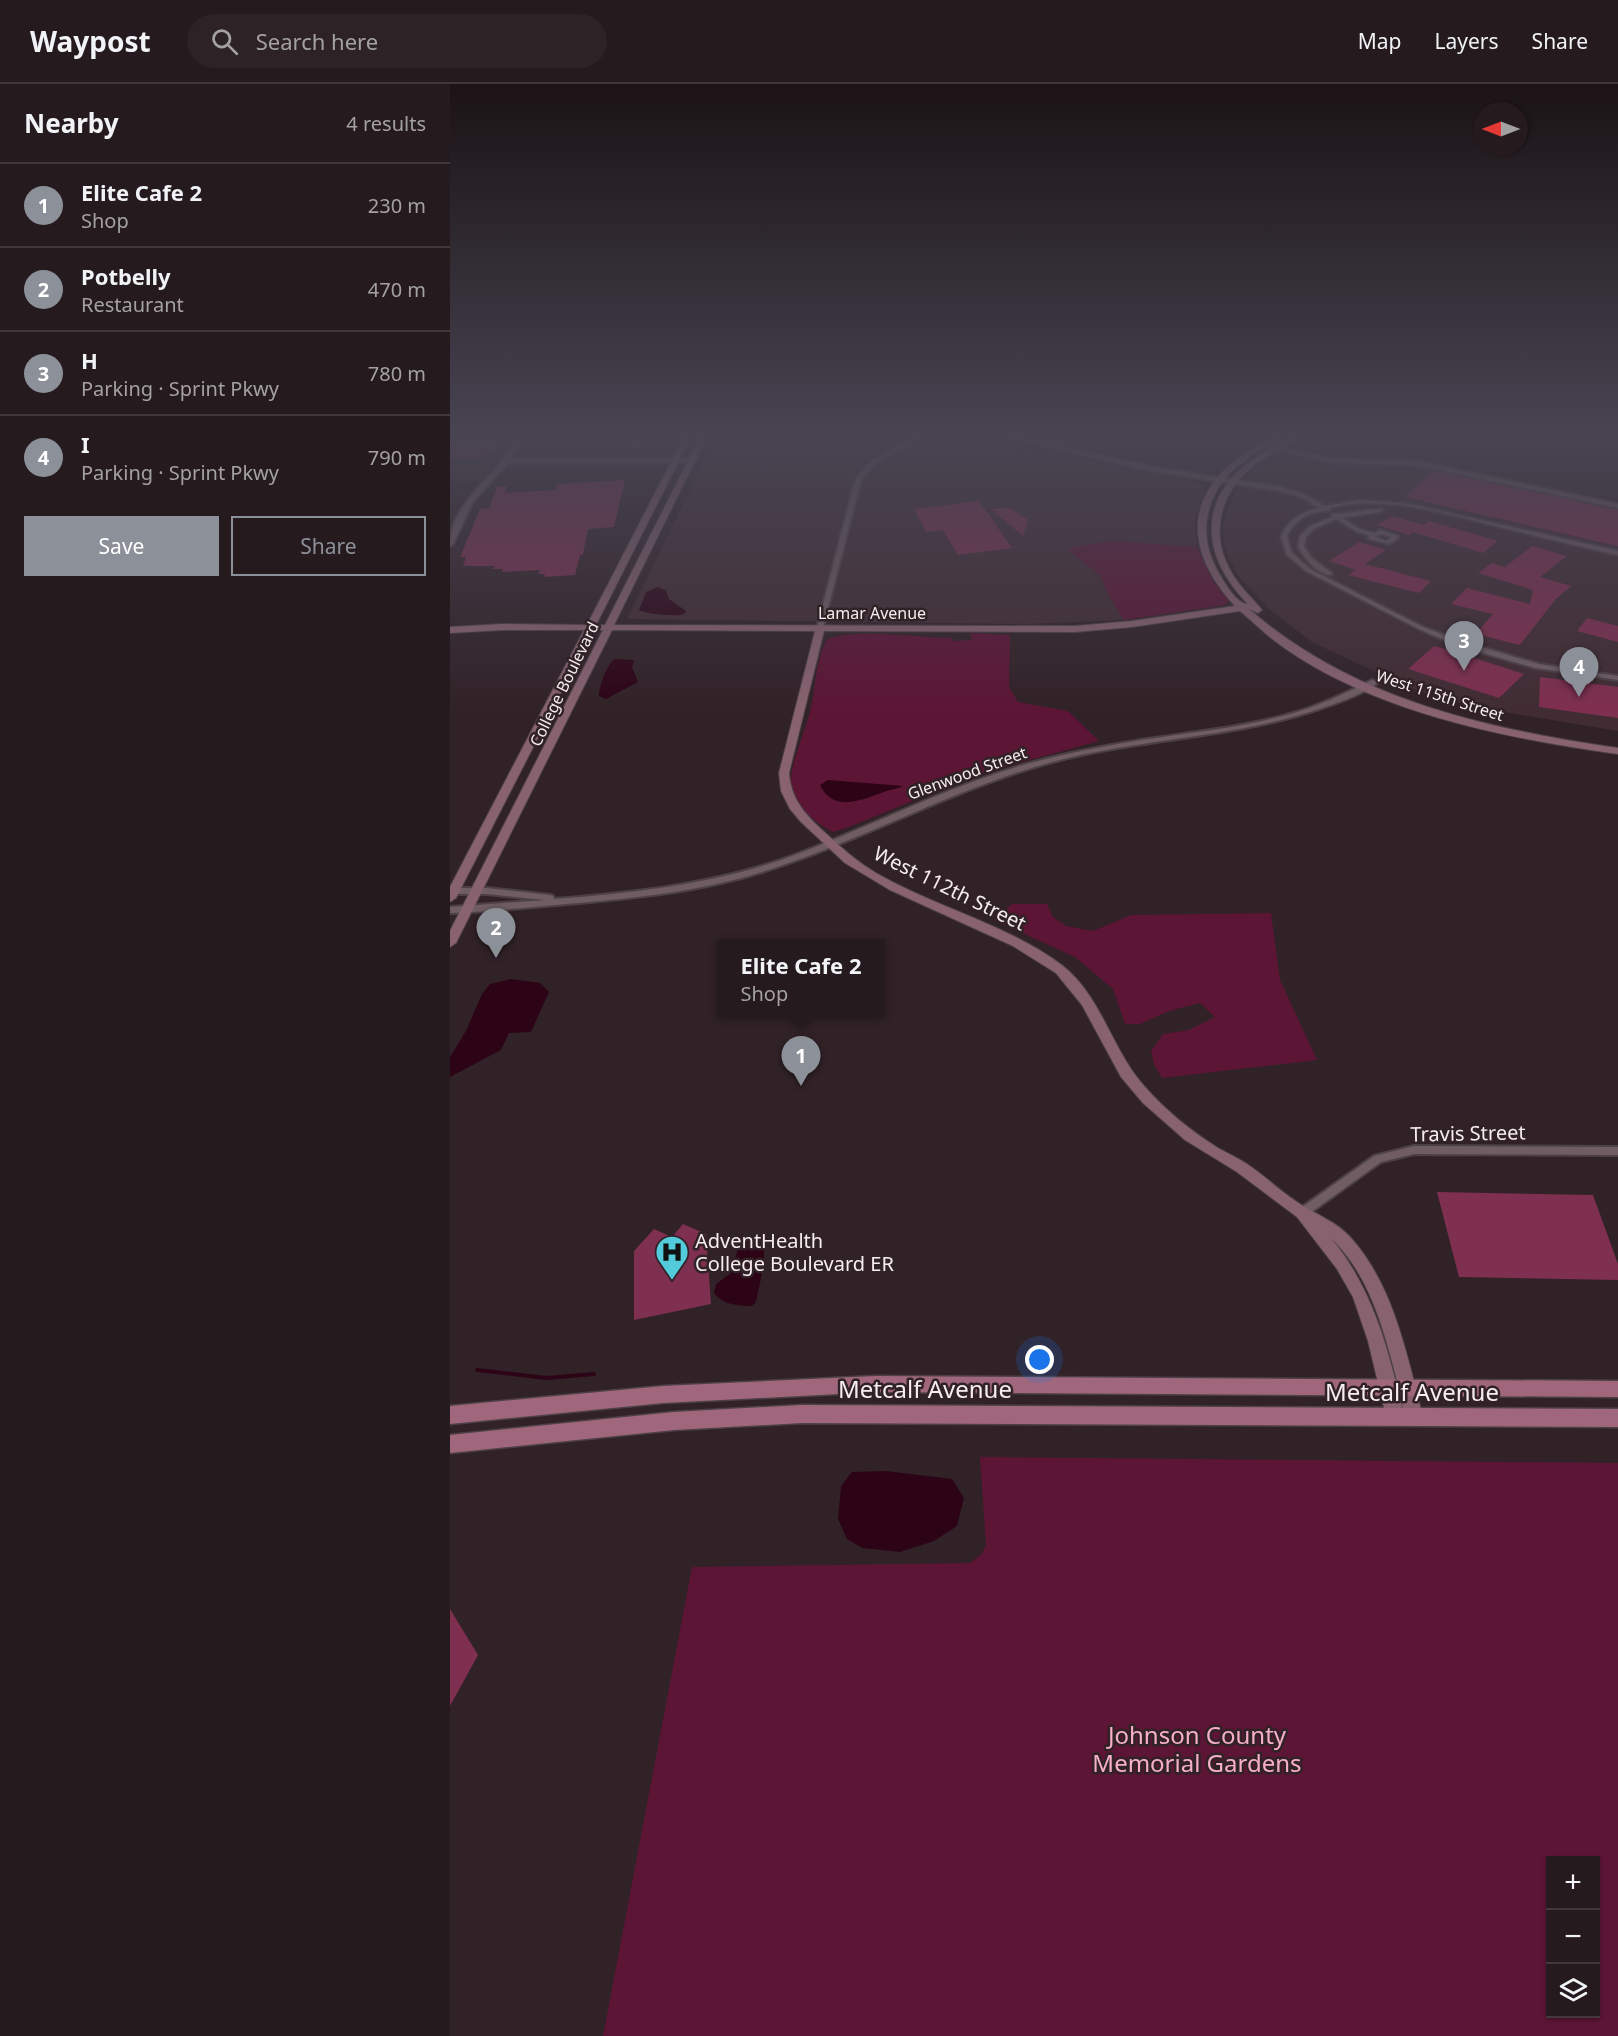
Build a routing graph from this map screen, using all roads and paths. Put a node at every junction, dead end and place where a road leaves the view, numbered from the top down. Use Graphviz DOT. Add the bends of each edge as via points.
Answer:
graph roads {
  1 [pos="458,528"];
  2 [pos="641,528"];
  3 [pos="658,528"];
  4 [pos="846,528"];
  5 [pos="1202,528"];
  6 [pos="1213,528"];
  7 [pos="1288,528"];
  8 [pos="1311,528"];
  9 [pos="1355,528"];
  10 [pos="1488,528"];
  11 [pos="1509,528"];
  12 [pos="1375,535"];
  13 [pos="450,544"];
  14 [pos="1618,553"];
  15 [pos="1618,558"];
  16 [pos="1254,606"];
  17 [pos="1242,608"];
  18 [pos="450,623"];
  19 [pos="489,627"];
  20 [pos="589,627"];
  21 [pos="609,627"];
  22 [pos="820,628"];
  23 [pos="450,630"];
  24 [pos="1618,671"];
  25 [pos="1618,678"];
  26 [pos="1371,684"];
  27 [pos="1618,743"];
  28 [pos="1618,751"];
  29 [pos="830,844"];
  30 [pos="477,891"];
  31 [pos="451,893"];
  32 [pos="572,901"];
  33 [pos="467,909"];
  34 [pos="450,910"];
  35 [pos="450,944"];
  36 [pos="1618,1151"];
  37 [pos="1302,1213"];
  38 [pos="1397,1388"];
  39 [pos="1618,1389"];
  40 [pos="450,1415"];
  41 [pos="1404,1417"];
  42 [pos="1618,1418"];
  43 [pos="450,1444"];
  1 -- 13 [label="street"];
  2 -- 20 [label="street, College Boulevard"];
  3 -- 21 [label="street, College Boulevard"];
  4 -- 22 [label="street, West 112th Street"];
  5 -- 17 [label="street, West 115th Street" via="1212,570"];
  6 -- 16 [label="street, West 115th Street" via="1225,570"];
  7 -- 25 [label="street" via="1284,537 1289,554 1308,570 1421,628 1526,663"];
  8 -- 24 [label="street" via="1302,542 1307,556 1327,572 1430,624 1463,638 1540,660"];
  9 -- 12 [label="street"];
  10 -- 15 [label="street"];
  11 -- 14 [label="street"];
  16 -- 17 [label="street, Lamar Avenue"];
  16 -- 26 [label="street, West 115th Street" via="1306,646"];
  17 -- 22 [label="street, Lamar Avenue" via="1094,628"];
  17 -- 26 [label="street, West 115th Street" via="1296,650"];
  18 -- 19 [label="street, Lamar Avenue"];
  19 -- 20 [label="street, Lamar Avenue"];
  19 -- 23 [label="street, Lamar Avenue"];
  20 -- 21 [label="street, Lamar Avenue"];
  20 -- 31 [label="street, College Boulevard"];
  21 -- 22 [label="street, Lamar Avenue"];
  21 -- 30 [label="street, College Boulevard"];
  22 -- 29 [label="street, West 112th Street" via="784,781 791,805"];
  26 -- 27 [label="street, West 115th Street" via="1494,721"];
  26 -- 28 [label="street, West 115th Street" via="1425,709 1489,728"];
  26 -- 29 [label="street, Glenwood Street" via="1322,705 1249,726 1088,751 1029,765 970,785"];
  29 -- 32 [label="street, Glenwood Street" via="704,885 642,896"];
  29 -- 37 [label="street, West 112th Street" via="875,877 1017,944 1060,970 1080,988 1128,1077 1167,1118"];
  30 -- 31 [label="street, Glenwood Street"];
  30 -- 32 [label="street, Glenwood Street"];
  30 -- 33 [label="street, College Boulevard"];
  32 -- 33 [label="street, Glenwood Street"];
  33 -- 34 [label="street, Glenwood Street"];
  33 -- 35 [label="street, College Boulevard"];
  36 -- 37 [label="street, Travis Street" via="1396,1153 1369,1164"];
  37 -- 38 [label="street, West 112th Street" via="1339,1260 1360,1296"];
  38 -- 39 [label="main road, Metcalf Avenue"];
  38 -- 40 [label="main road, Metcalf Avenue" via="794,1386 632,1396"];
  38 -- 41 [label="street, West 112th Street"];
  41 -- 42 [label="main road, Metcalf Avenue"];
  41 -- 43 [label="main road, Metcalf Avenue" via="802,1414 674,1421"];
}
